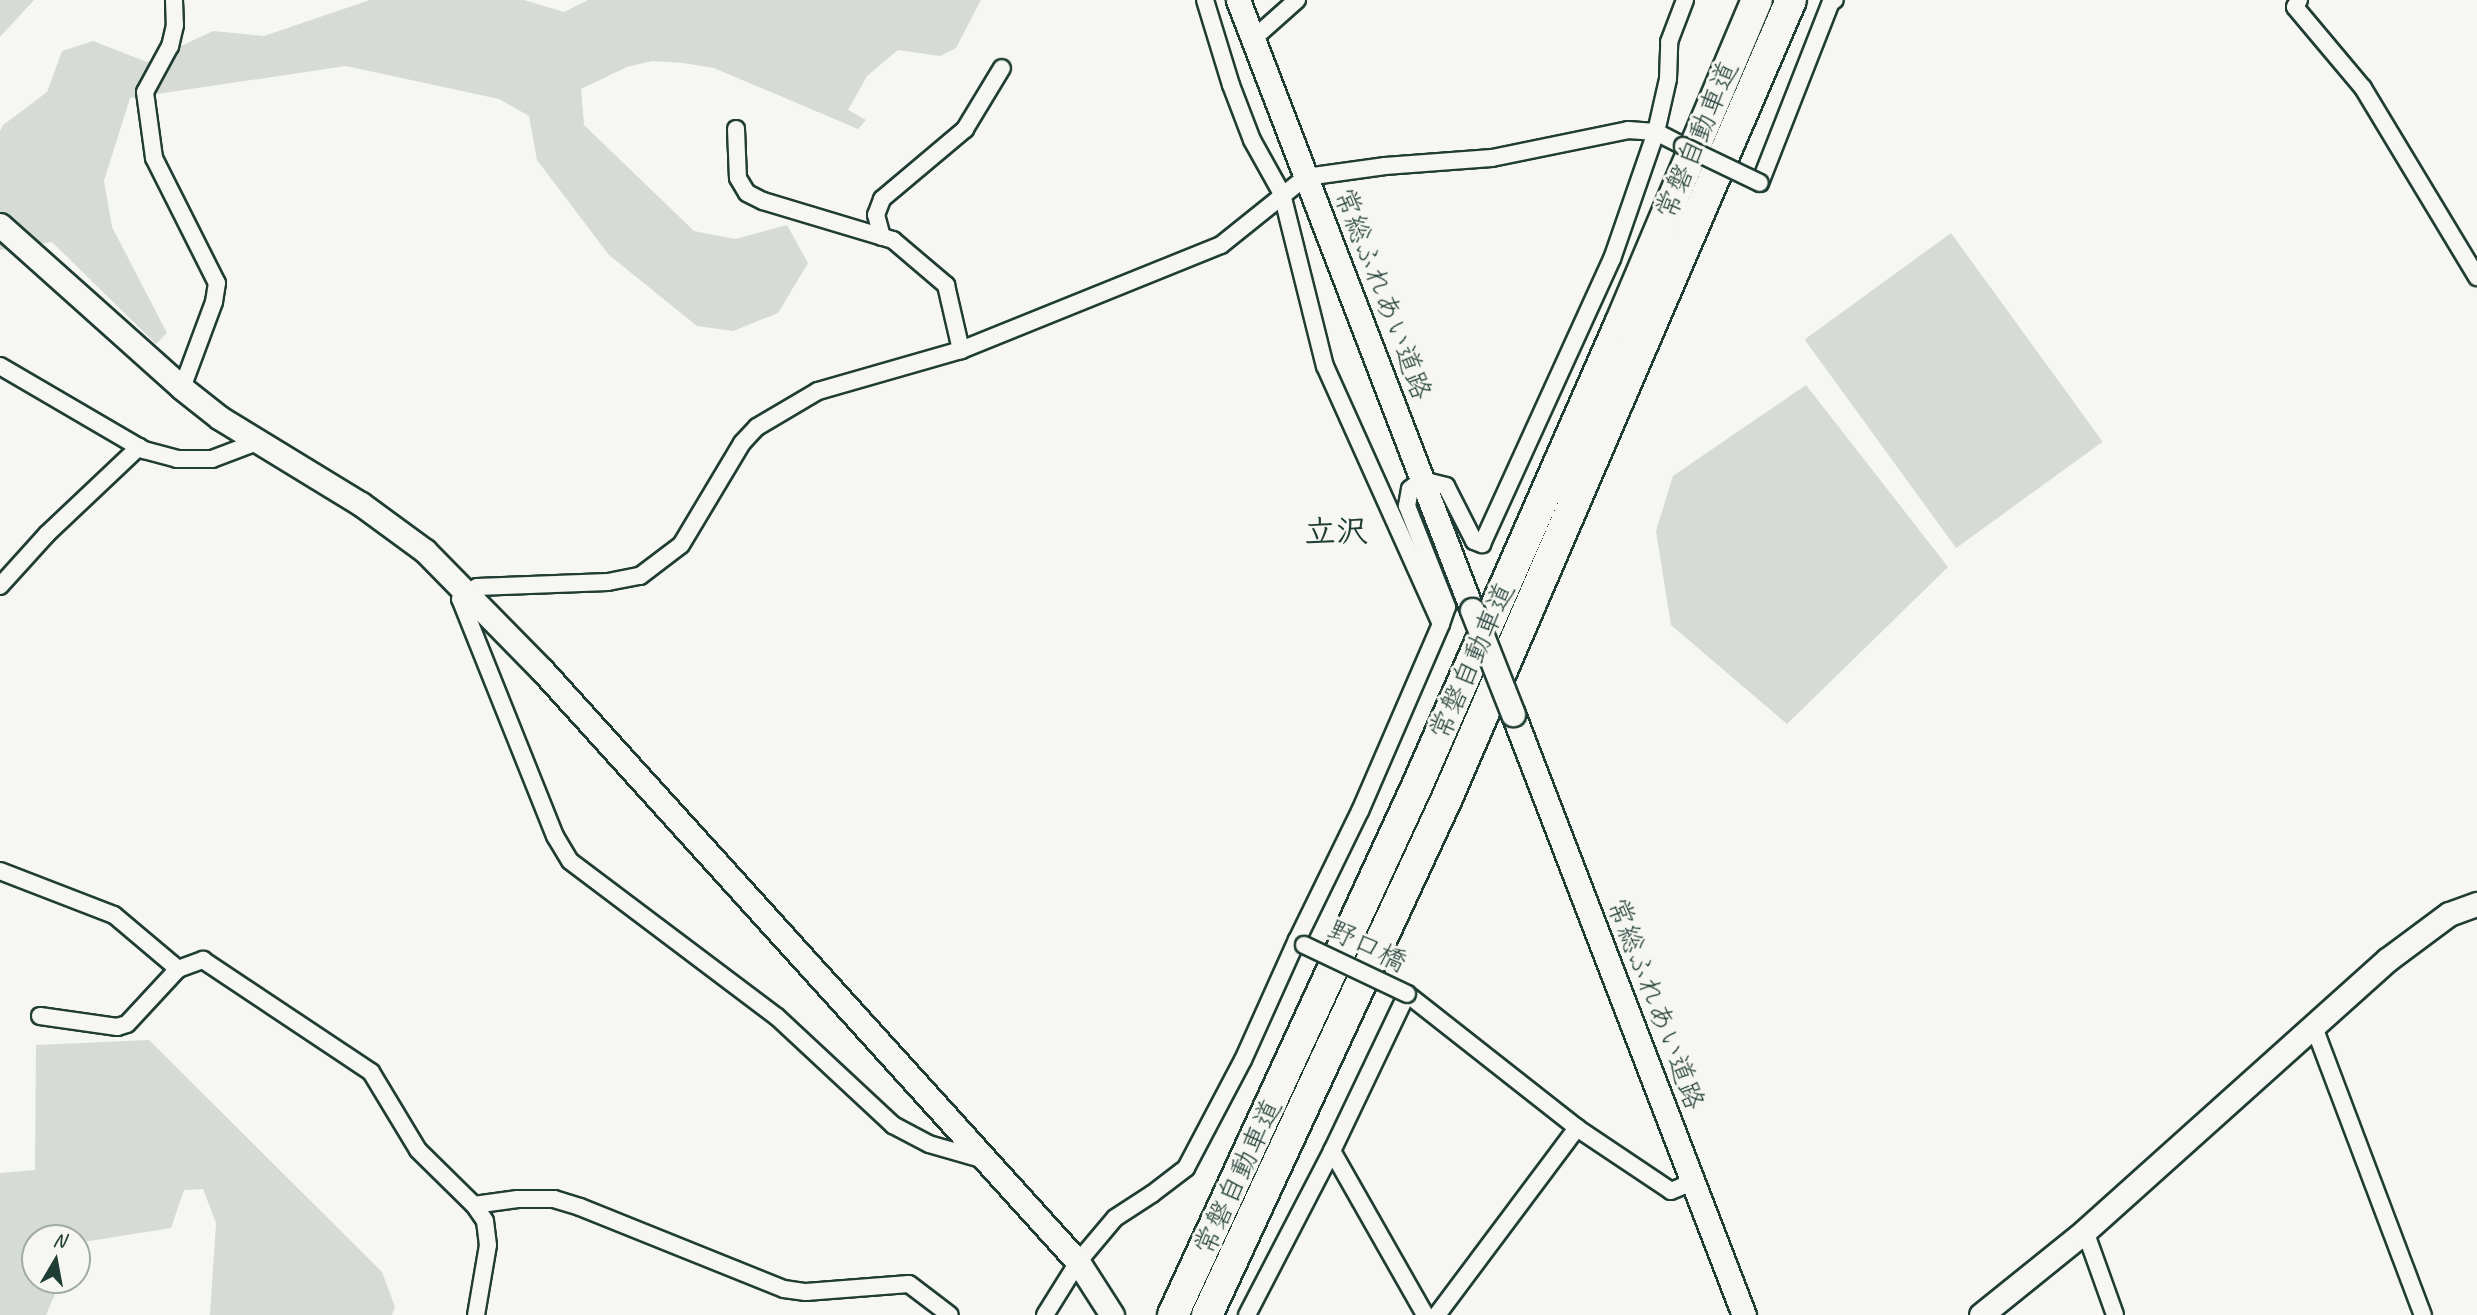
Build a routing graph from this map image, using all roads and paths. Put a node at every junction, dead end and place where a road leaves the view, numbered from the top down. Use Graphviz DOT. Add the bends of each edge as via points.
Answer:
graph roads {
  1 [pos="174,0"];
  2 [pos="1205,0"];
  3 [pos="1238,0"];
  4 [pos="1297,0"];
  5 [pos="1685,0"];
  6 [pos="1757,0"];
  7 [pos="1791,0"];
  8 [pos="1835,0"];
  9 [pos="2299,0"];
  10 [pos="1253,39"];
  11 [pos="1002,68"];
  12 [pos="736,129"];
  13 [pos="1656,132"];
  14 [pos="1307,177"];
  15 [pos="1282,194"];
  16 [pos="0,225"];
  17 [pos="882,237"];
  18 [pos="2477,276"];
  19 [pos="961,350"];
  20 [pos="0,366"];
  21 [pos="182,388"];
  22 [pos="257,442"];
  23 [pos="139,447"];
  24 [pos="1422,480"];
  25 [pos="0,586"];
  26 [pos="467,593"];
  27 [pos="1441,624"];
  28 [pos="0,872"];
  29 [pos="2477,904"];
  30 [pos="1301,942"];
  31 [pos="178,969"];
  32 [pos="1407,994"];
  33 [pos="40,1016"];
  34 [pos="2314,1027"];
  35 [pos="1577,1128"];
  36 [pos="1332,1151"];
  37 [pos="986,1160"];
  38 [pos="1692,1182"];
  39 [pos="474,1205"];
  40 [pos="2085,1231"];
  41 [pos="1077,1262"];
  42 [pos="476,1315"];
  43 [pos="950,1315"];
  44 [pos="1045,1315"];
  45 [pos="1112,1315"];
  46 [pos="1172,1315"];
  47 [pos="1207,1315"];
  48 [pos="1247,1315"];
  49 [pos="1425,1315"];
  50 [pos="1437,1315"];
  51 [pos="1744,1315"];
  52 [pos="1981,1315"];
  53 [pos="2115,1315"];
  54 [pos="2423,1315"];
  1 -- 21 [label="street" via="176,25 170,46 145,92 154,158 217,283"];
  2 -- 15 [label="street" via="1252,140"];
  3 -- 10 [label="street, 常総ふれあい道路"];
  4 -- 10 [label="street"];
  5 -- 13 [label="street" via="1669,42 1668,79"];
  6 -- 46 [label="highway, 常磐自動車道" via="1418,786"];
  7 -- 47 [label="highway, 常磐自動車道" via="1447,798"];
  8 -- 13 [label="street, bridge" via="1760,183"];
  9 -- 18 [label="street" via="2295,7 2363,88"];
  10 -- 14 [label="street, 常総ふれあい道路"];
  11 -- 17 [label="street" via="965,129 882,199 876,215"];
  12 -- 17 [label="street" via="738,178 747,193"];
  13 -- 14 [label="street" via="1628,130 1492,158"];
  13 -- 24 [label="street" via="1612,259 1482,544 1469,533 1446,486"];
  14 -- 15 [label="street"];
  14 -- 24 [label="street, 常総ふれあい道路"];
  15 -- 19 [label="street" via="1221,246"];
  15 -- 27 [label="street" via="1325,366"];
  16 -- 21 [label="street"];
  17 -- 19 [label="street" via="893,240 946,285"];
  19 -- 26 [label="street" via="818,390 757,427 742,443 681,545 640,576 608,582 477,587"];
  20 -- 23 [label="street"];
  21 -- 22 [label="street"];
  22 -- 23 [label="street" via="212,459 177,458"];
  22 -- 26 [label="street" via="394,526"];
  23 -- 25 [label="street" via="47,534"];
  24 -- 27 [label="street" via="1410,489 1407,506 1447,607"];
  24 -- 38 [label="street, 常総ふれあい道路, bridge"];
  26 -- 37 [label="street"];
  26 -- 37 [label="street" via="460,599 555,836 570,860 777,1017 893,1125 929,1144"];
  27 -- 30 [label="street"];
  28 -- 31 [label="street" via="114,915"];
  29 -- 34 [label="street" via="2449,914 2418,935"];
  30 -- 32 [label="street, 野口橋, bridge"];
  30 -- 41 [label="street" via="1191,1160 1152,1194 1115,1217"];
  31 -- 33 [label="street" via="127,1024 117,1027"];
  31 -- 39 [label="street" via="203,960 371,1072 418,1150"];
  32 -- 35 [label="street, 野口橋"];
  32 -- 36 [label="street"];
  34 -- 40 [label="street"];
  34 -- 54 [label="street"];
  35 -- 38 [label="street, 野口橋" via="1671,1191"];
  35 -- 50 [label="street"];
  36 -- 48 [label="street"];
  36 -- 49 [label="street"];
  37 -- 41 [label="street"];
  38 -- 51 [label="street, 常総ふれあい道路"];
  39 -- 42 [label="street" via="485,1221 488,1245"];
  39 -- 43 [label="street" via="554,1199 784,1289 806,1292 909,1284"];
  40 -- 52 [label="street"];
  40 -- 53 [label="street"];
  41 -- 44 [label="street"];
  41 -- 45 [label="street"];
}
